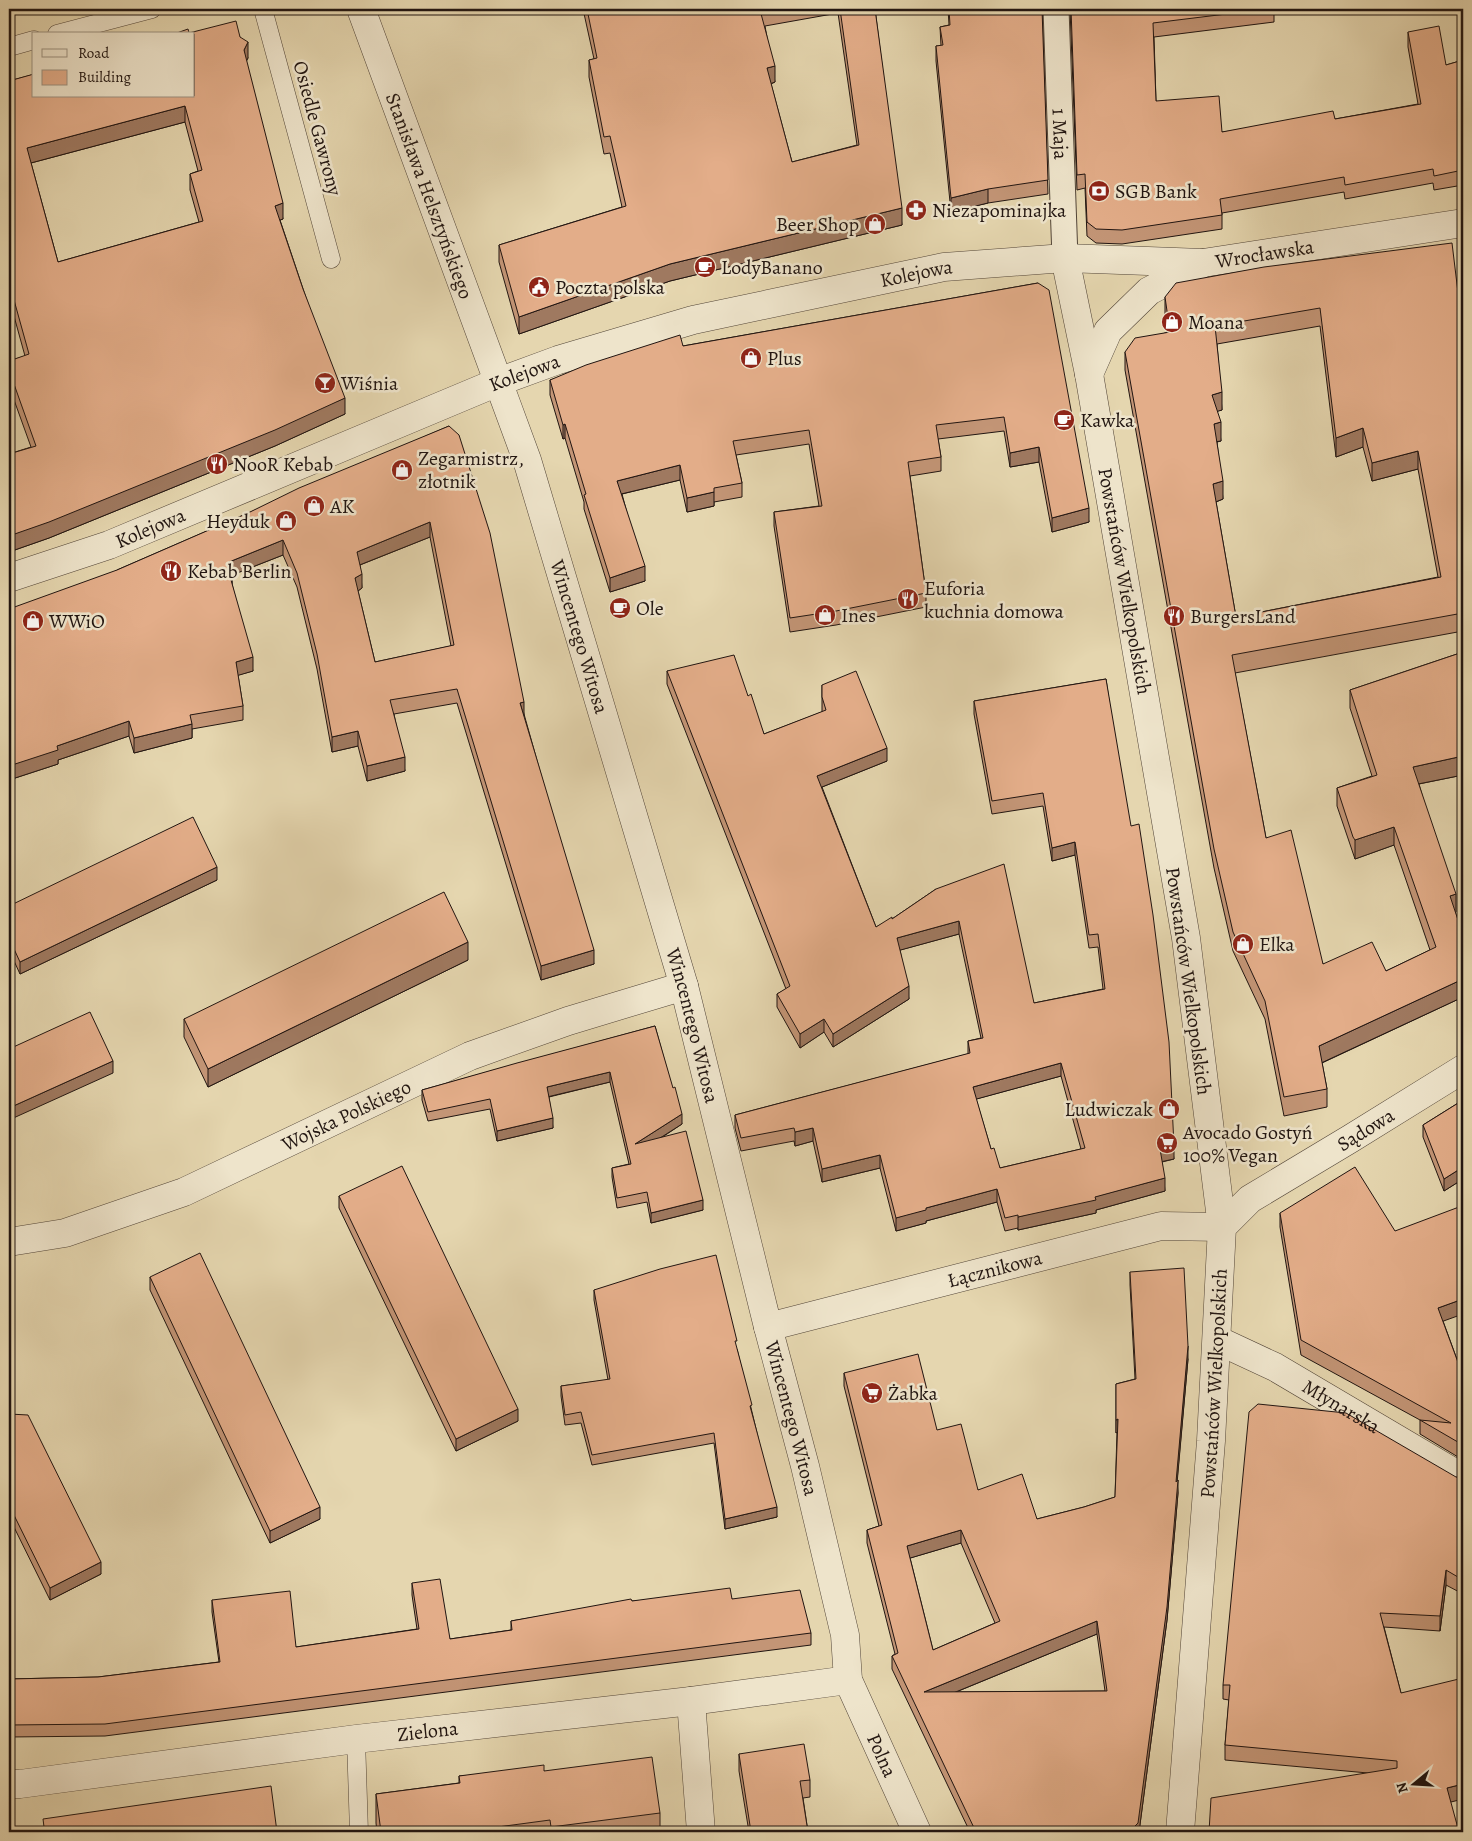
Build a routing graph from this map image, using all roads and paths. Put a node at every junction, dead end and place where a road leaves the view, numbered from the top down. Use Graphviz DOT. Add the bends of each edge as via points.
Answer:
graph roads {
  1 [pos="152,9"];
  2 [pos="263,9"];
  3 [pos="361,9"];
  4 [pos="1056,9"];
  5 [pos="65,32"];
  6 [pos="32,40"];
  7 [pos="9,46"];
  8 [pos="1463,223"];
  9 [pos="1065,258"];
  10 [pos="331,259"];
  11 [pos="1203,263"];
  12 [pos="1089,374"];
  13 [pos="498,382"];
  14 [pos="9,578"];
  15 [pos="684,986"];
  16 [pos="1463,1068"];
  17 [pos="1222,1227"];
  18 [pos="9,1242"];
  19 [pos="768,1327"];
  20 [pos="1217,1340"];
  21 [pos="1463,1478"];
  22 [pos="848,1680"];
  23 [pos="691,1701"];
  24 [pos="356,1739"];
  25 [pos="9,1784"];
  26 [pos="359,1832"];
  27 [pos="701,1832"];
  28 [pos="917,1832"];
  29 [pos="1180,1832"];
  1 -- 5 [label="lane"];
  2 -- 10 [label="lane, Osiedle Gawrony"];
  3 -- 13 [label="street, Stanisława Helsztyńskiego"];
  4 -- 9 [label="street, 1 Maja"];
  6 -- 7 [label="lane"];
  8 -- 11 [label="street, Wrocławska"];
  9 -- 11 [label="street, Wrocławska"];
  9 -- 12 [label="street, Powstańców Wielkopolskich"];
  9 -- 13 [label="street, Kolejowa" via="944,267 693,320 558,360"];
  11 -- 12 [label="street" via="1149,290 1108,331"];
  12 -- 17 [label="street, Powstańców Wielkopolskich" via="1186,938"];
  13 -- 14 [label="street, Kolejowa" via="109,545"];
  13 -- 15 [label="street, Wincentego Witosa" via="526,460"];
  15 -- 18 [label="street, Wojska Polskiego" via="568,1021 470,1056 184,1192 65,1233"];
  15 -- 19 [label="street, Wincentego Witosa"];
  16 -- 17 [label="street, Sądowa" via="1250,1198"];
  17 -- 19 [label="street, Łącznikowa" via="1161,1226"];
  17 -- 20 [label="street, Powstańców Wielkopolskich"];
  19 -- 22 [label="street, Wincentego Witosa" via="845,1635"];
  20 -- 21 [label="street, Młynarska" via="1275,1367"];
  20 -- 29 [label="street, Powstańców Wielkopolskich"];
  22 -- 23 [label="street, Zielona"];
  22 -- 28 [label="street, Polna"];
  23 -- 24 [label="street, Zielona"];
  23 -- 27 [label="street"];
  24 -- 25 [label="street, Zielona"];
  24 -- 26 [label="lane"];
}
